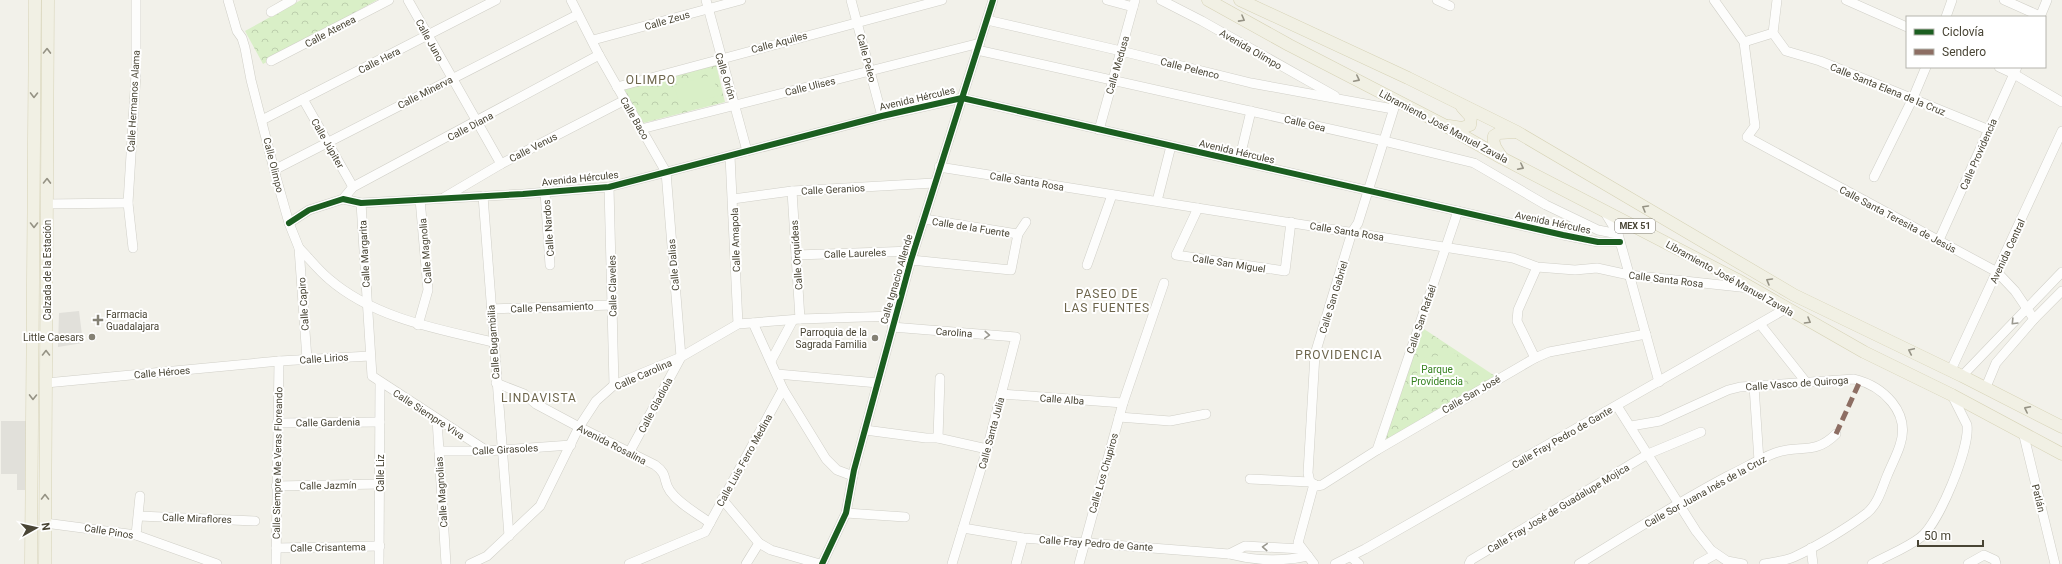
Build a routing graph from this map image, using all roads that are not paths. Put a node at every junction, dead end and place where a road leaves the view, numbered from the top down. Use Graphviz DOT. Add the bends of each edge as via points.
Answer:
graph roads {
  1 [pos="35,0"];
  2 [pos="48,0"];
  3 [pos="136,0"];
  4 [pos="228,0"];
  5 [pos="292,0"];
  6 [pos="389,0"];
  7 [pos="408,0"];
  8 [pos="496,0"];
  9 [pos="571,0"];
  10 [pos="741,0"];
  11 [pos="851,0"];
  12 [pos="942,0"];
  13 [pos="993,0"];
  14 [pos="1107,0"];
  15 [pos="1160,0"];
  16 [pos="1208,0"];
  17 [pos="1437,0"];
  18 [pos="1714,0"];
  19 [pos="1777,0"];
  20 [pos="1846,0"];
  21 [pos="1952,0"];
  22 [pos="2004,0"];
  23 [pos="2047,0"];
  24 [pos="1244,1"];
  25 [pos="1134,3"];
  26 [pos="707,4"];
  27 [pos="1450,6"];
  28 [pos="272,12"];
  29 [pos="577,15"];
  30 [pos="1946,16"];
  31 [pos="2040,16"];
  32 [pos="987,20"];
  33 [pos="857,22"];
  34 [pos="1906,27"];
  35 [pos="1773,33"];
  36 [pos="428,36"];
  37 [pos="593,40"];
  38 [pos="1744,42"];
  39 [pos="978,47"];
  40 [pos="1121,50"];
  41 [pos="599,55"];
  42 [pos="721,58"];
  43 [pos="271,61"];
  44 [pos="1926,68"];
  45 [pos="2005,68"];
  46 [pos="2016,70"];
  47 [pos="870,71"];
  48 [pos="451,78"];
  49 [pos="1112,80"];
  50 [pos="617,87"];
  51 [pos="962,98"];
  52 [pos="1913,98"];
  53 [pos="303,99"];
  54 [pos="625,100"];
  55 [pos="1341,100"];
  56 [pos="1454,101"];
  57 [pos="2062,102"];
  58 [pos="735,105"];
  59 [pos="1396,105"];
  60 [pos="1251,111"];
  61 [pos="882,116"];
  62 [pos="262,120"];
  63 [pos="476,123"];
  64 [pos="1444,125"];
  65 [pos="641,129"];
  66 [pos="1099,130"];
  67 [pos="1989,130"];
  68 [pos="2062,131"];
  69 [pos="1517,132"];
  70 [pos="1384,141"];
  71 [pos="327,143"];
  72 [pos="1171,146"];
  73 [pos="747,151"];
  74 [pos="730,156"];
  75 [pos="1502,158"];
  76 [pos="1239,161"];
  77 [pos="501,164"];
  78 [pos="939,167"];
  79 [pos="274,170"];
  80 [pos="666,172"];
  81 [pos="1874,177"];
  82 [pos="934,183"];
  83 [pos="353,187"];
  84 [pos="609,187"];
  85 [pos="792,191"];
  86 [pos="1368,191"];
  87 [pos="545,192"];
  88 [pos="1112,194"];
  89 [pos="483,196"];
  90 [pos="444,198"];
  91 [pos="342,199"];
  92 [pos="420,199"];
  93 [pos="733,199"];
  94 [pos="1157,202"];
  95 [pos="128,203"];
  96 [pos="46,204"];
  97 [pos="361,204"];
  98 [pos="1198,208"];
  99 [pos="1603,210"];
  100 [pos="1458,211"];
  101 [pos="924,219"];
  102 [pos="1026,222"];
  103 [pos="1291,222"];
  104 [pos="289,224"];
  105 [pos="1352,232"];
  106 [pos="1018,234"];
  107 [pos="1619,238"];
  108 [pos="1939,240"];
  109 [pos="1446,247"];
  110 [pos="133,248"];
  111 [pos="299,248"];
  112 [pos="914,251"];
  113 [pos="796,254"];
  114 [pos="911,260"];
  115 [pos="550,265"];
  116 [pos="1087,265"];
  117 [pos="1537,267"];
  118 [pos="1997,272"];
  119 [pos="2062,272"];
  120 [pos="1629,275"];
  121 [pos="1164,282"];
  122 [pos="2053,282"];
  123 [pos="1754,289"];
  124 [pos="2062,291"];
  125 [pos="367,304"];
  126 [pos="612,305"];
  127 [pos="1787,308"];
  128 [pos="2028,308"];
  129 [pos="491,309"];
  130 [pos="895,316"];
  131 [pos="797,319"];
  132 [pos="2034,319"];
  133 [pos="753,323"];
  134 [pos="738,324"];
  135 [pos="1760,324"];
  136 [pos="418,325"];
  137 [pos="892,327"];
  138 [pos="1646,334"];
  139 [pos="1016,337"];
  140 [pos="493,342"];
  141 [pos="370,356"];
  142 [pos="681,357"];
  143 [pos="1535,358"];
  144 [pos="307,359"];
  145 [pos="278,361"];
  146 [pos="771,361"];
  147 [pos="1956,373"];
  148 [pos="777,374"];
  149 [pos="940,378"];
  150 [pos="1659,382"];
  151 [pos="1806,382"];
  152 [pos="46,383"];
  153 [pos="380,383"];
  154 [pos="496,383"];
  155 [pos="878,383"];
  156 [pos="614,385"];
  157 [pos="1754,386"];
  158 [pos="1986,388"];
  159 [pos="783,389"];
  160 [pos="1001,394"];
  161 [pos="1952,394"];
  162 [pos="1123,403"];
  163 [pos="1617,406"];
  164 [pos="1206,414"];
  165 [pos="1119,417"];
  166 [pos="437,419"];
  167 [pos="380,422"];
  168 [pos="277,423"];
  169 [pos="1631,426"];
  170 [pos="579,427"];
  171 [pos="2062,427"];
  172 [pos="865,430"];
  173 [pos="1701,432"];
  174 [pos="2023,432"];
  175 [pos="1836,434"];
  176 [pos="938,438"];
  177 [pos="571,444"];
  178 [pos="2056,447"];
  179 [pos="987,449"];
  180 [pos="503,450"];
  181 [pos="1377,450"];
  182 [pos="439,451"];
  183 [pos="487,451"];
  184 [pos="630,453"];
  185 [pos="1648,454"];
  186 [pos="2062,454"];
  187 [pos="1759,461"];
  188 [pos="853,476"];
  189 [pos="1250,479"];
  190 [pos="1312,483"];
  191 [pos="380,484"];
  192 [pos="276,486"];
  193 [pos="140,496"];
  194 [pos="722,498"];
  195 [pos="1678,503"];
  196 [pos="846,513"];
  197 [pos="138,516"];
  198 [pos="905,517"];
  199 [pos="255,521"];
  200 [pos="45,523"];
  201 [pos="710,523"];
  202 [pos="963,528"];
  203 [pos="136,535"];
  204 [pos="509,536"];
  205 [pos="1023,538"];
  206 [pos="1084,542"];
  207 [pos="759,543"];
  208 [pos="380,546"];
  209 [pos="276,548"];
  210 [pos="1811,548"];
  211 [pos="1305,552"];
  212 [pos="1716,554"];
  213 [pos="1350,556"];
  214 [pos="31,564"];
  215 [pos="45,564"];
  216 [pos="217,564"];
  217 [pos="276,564"];
  218 [pos="379,564"];
  219 [pos="446,564"];
  220 [pos="470,564"];
  221 [pos="629,564"];
  222 [pos="746,564"];
  223 [pos="821,564"];
  224 [pos="952,564"];
  225 [pos="1016,564"];
  226 [pos="1079,564"];
  227 [pos="1314,564"];
  228 [pos="1335,564"];
  229 [pos="1359,564"];
  230 [pos="1469,564"];
  231 [pos="1579,564"];
  232 [pos="1698,564"];
  233 [pos="1743,564"];
  234 [pos="1764,564"];
  235 [pos="1813,564"];
  236 [pos="1872,564"];
  237 [pos="1968,564"];
  238 [pos="1996,564"];
  239 [pos="2055,564"];
  1 -- 214 [label="main road, Calzada de la Estación, one-way"];
  96 -- 2 [label="main road, Calzada de la Estación, one-way"];
  3 -- 95 [label="street, Calle Hermanos Alama" via="136,74"];
  4 -- 62 [label="street, Calle Olimpo" via="245,48"];
  5 -- 28 [label="street"];
  6 -- 43 [label="street, Calle Atenea"];
  7 -- 36 [label="street, Calle Juno"];
  8 -- 36 [label="street, Calle Hera"];
  9 -- 29 [label="street, Calle Baco"];
  10 -- 26 [label="street, Calle Zeus"];
  11 -- 33 [label="street, Calle Peleo"];
  12 -- 33 [label="street, Calle Aquiles"];
  13 -- 32 [label="street, Calle Ignacio Allende"];
  14 -- 25 [label="street"];
  15 -- 55 [label="street, Avenida Olimpo"];
  16 -- 59 [label="main road, Libramiento José Manuel Zavala / MEX 51, one-way"];
  17 -- 27 [label="street"];
  18 -- 38 [label="street"];
  19 -- 35 [label="street"];
  20 -- 34 [label="street"];
  21 -- 30 [label="street"];
  22 -- 31 [label="street"];
  23 -- 31 [label="street"];
  24 -- 56 [label="main road, Libramiento José Manuel Zavala / MEX 51"];
  25 -- 40 [label="street, Calle Medusa"];
  26 -- 37 [label="street, Calle Zeus"];
  26 -- 42 [label="street, Calle Orión"];
  29 -- 37 [label="street, Calle Baco"];
  29 -- 48 [label="street, Calle Minerva"];
  32 -- 39 [label="street, Calle Ignacio Allende"];
  32 -- 40 [label="street, Calle Pelenco"];
  33 -- 42 [label="street, Calle Aquiles"];
  33 -- 47 [label="street, Calle Peleo"];
  35 -- 38 [label="street"];
  35 -- 52 [label="street, Calle Santa Elena de la Cruz" via="1786,52 1820,61"];
  36 -- 48 [label="street, Calle Juno"];
  36 -- 53 [label="street, Calle Hera"];
  37 -- 41 [label="street, Calle Baco"];
  38 -- 108 [label="street, Calle Santa Teresita de Jesús" via="1755,126 1747,137"];
  39 -- 47 [label="street, Calle Ulises"];
  39 -- 49 [label="street, Calle Gea"];
  39 -- 51 [label="street, Calle Ignacio Allende"];
  40 -- 49 [label="street, Calle Medusa"];
  40 -- 55 [label="street, Calle Pelenco" via="1251,83"];
  41 -- 50 [label="street, Calle Baco"];
  41 -- 63 [label="street, Calle Diana"];
  42 -- 50 [label="street, Calle Aquiles"];
  42 -- 58 [label="street, Calle Orión"];
  44 -- 52 [label="street"];
  45 -- 46 [label="street"];
  46 -- 57 [label="street"];
  46 -- 67 [label="street, Calle Providencia"];
  47 -- 58 [label="street, Calle Ulises"];
  47 -- 61 [label="street, Calle Peleo"];
  48 -- 63 [label="street, Calle Juno"];
  48 -- 71 [label="street, Calle Minerva"];
  49 -- 60 [label="street, Calle Gea"];
  49 -- 66 [label="street, Calle Medusa"];
  50 -- 54 [label="street, Calle Baco"];
  51 -- 61 [label="street, Avenida Hércules"];
  51 -- 66 [label="street, Avenida Hércules"];
  51 -- 78 [label="street, Calle Ignacio Allende"];
  52 -- 67 [label="street, Calle Santa Elena de la Cruz"];
  52 -- 81 [label="street"];
  53 -- 62 [label="street, Calle Hera"];
  53 -- 71 [label="street, Calle Júpiter"];
  54 -- 65 [label="street, Calle Baco"];
  54 -- 77 [label="street, Calle Venus"];
  55 -- 59 [label="street, Calle Pelenco"];
  56 -- 64 [label="main road" via="1468,112 1472,121 1470,125 1462,128"];
  56 -- 69 [label="main road, Libramiento José Manuel Zavala / MEX 51"];
  58 -- 65 [label="street, Calle Ulises"];
  58 -- 73 [label="street, Calle Orión"];
  59 -- 64 [label="main road, Libramiento José Manuel Zavala / MEX 51"];
  59 -- 70 [label="street, Calle San Gabriel"];
  60 -- 70 [label="street, Calle Gea"];
  60 -- 76 [label="street"];
  61 -- 73 [label="street, Avenida Hércules"];
  62 -- 79 [label="street, Calle Olimpo"];
  63 -- 77 [label="street, Calle Juno"];
  63 -- 83 [label="street, Calle Diana"];
  64 -- 75 [label="main road, Libramiento José Manuel Zavala / MEX 51"];
  65 -- 80 [label="street, Calle Baco"];
  66 -- 72 [label="street, Avenida Hércules"];
  67 -- 108 [label="street, Calle Providencia"];
  68 -- 118 [label="street, Avenida Central"];
  69 -- 75 [label="main road" via="1499,133 1494,136 1495,148"];
  147 -- 69 [label="main road, Libramiento José Manuel Zavala / MEX 51, one-way" via="1794,296"];
  70 -- 86 [label="street, Calle San Gabriel"];
  70 -- 107 [label="street, Calle Gea" via="1474,163 1546,205"];
  71 -- 79 [label="street, Calle Minerva"];
  71 -- 83 [label="street, Calle Júpiter"];
  72 -- 76 [label="street, Avenida Hércules"];
  72 -- 94 [label="street"];
  73 -- 74 [label="street, Avenida Hércules"];
  74 -- 80 [label="street, Avenida Hércules"];
  74 -- 93 [label="street, Calle Amapola"];
  75 -- 99 [label="main road, Libramiento José Manuel Zavala / MEX 51, one-way"];
  76 -- 86 [label="street, Avenida Hércules"];
  77 -- 90 [label="street, Calle Venus"];
  78 -- 82 [label="street, Calle Ignacio Allende"];
  78 -- 88 [label="street, Calle Santa Rosa"];
  79 -- 104 [label="street, Calle Olimpo"];
  80 -- 84 [label="street, Avenida Hércules"];
  80 -- 142 [label="street, Calle Dalias"];
  82 -- 85 [label="street, Calle Geranios"];
  82 -- 101 [label="street, Calle Ignacio Allende"];
  83 -- 91 [label="street, Calle Diana"];
  84 -- 87 [label="street, Avenida Hércules"];
  84 -- 126 [label="street, Calle Claveles"];
  85 -- 93 [label="street, Calle Geranios"];
  85 -- 113 [label="street, Calle Orquídeas"];
  86 -- 100 [label="street, Avenida Hércules"];
  86 -- 105 [label="street, Calle San Gabriel" via="1358,223"];
  87 -- 89 [label="street, Avenida Hércules"];
  87 -- 115 [label="street, Calle Nardos"];
  88 -- 94 [label="street, Calle Santa Rosa"];
  88 -- 116 [label="street"];
  89 -- 90 [label="street, Avenida Hércules"];
  89 -- 129 [label="street, Calle Bugambilia"];
  90 -- 92 [label="street, Avenida Hércules"];
  91 -- 97 [label="street, Avenida Hércules"];
  91 -- 104 [label="street" via="309,210"];
  92 -- 97 [label="street, Avenida Hércules"];
  92 -- 136 [label="street, Calle Magnolia" via="428,290"];
  93 -- 134 [label="street, Calle Amapola"];
  94 -- 98 [label="street, Calle Santa Rosa"];
  95 -- 96 [label="street"];
  95 -- 110 [label="street, Calle Hermanos Alama"];
  152 -- 96 [label="main road, Calzada de la Estación, one-way"];
  97 -- 125 [label="street, Calle Margarita"];
  98 -- 103 [label="street, Calle Santa Rosa"];
  98 -- 103 [label="street, Calle San Miguel" via="1176,255 1285,271"];
  99 -- 107 [label="street"];
  99 -- 123 [label="main road, Libramiento José Manuel Zavala / MEX 51"];
  100 -- 107 [label="street, Avenida Hércules" via="1598,242"];
  100 -- 109 [label="street, Calle San Rafaél"];
  101 -- 106 [label="street, Calle de la Fuente"];
  101 -- 112 [label="street, Calle Ignacio Allende"];
  102 -- 106 [label="street"];
  103 -- 105 [label="street, Calle Santa Rosa"];
  104 -- 111 [label="street, Calle Olimpo"];
  105 -- 109 [label="street, Calle Santa Rosa"];
  105 -- 190 [label="street, Calle San Gabriel" via="1316,354 1308,473"];
  106 -- 114 [label="street" via="1011,270"];
  107 -- 120 [label="street"];
  108 -- 118 [label="street, Calle Santa Teresita de Jesús"];
  109 -- 117 [label="street, Calle Santa Rosa" via="1513,258"];
  109 -- 181 [label="street, Calle San Rafaél"];
  111 -- 125 [label="street" via="329,279"];
  111 -- 144 [label="street, Calle Capiro"];
  112 -- 113 [label="street, Calle Laureles"];
  112 -- 114 [label="street, Calle Ignacio Allende"];
  113 -- 131 [label="street, Calle Orquídeas"];
  114 -- 130 [label="street, Calle Ignacio Allende"];
  117 -- 120 [label="street, Calle Santa Rosa" via="1576,270 1597,268"];
  117 -- 143 [label="street" via="1518,310 1517,321"];
  118 -- 128 [label="street, Calle Santa Teresita de Jesús"];
  118 -- 147 [label="street, Avenida Central"];
  119 -- 122 [label="street"];
  120 -- 123 [label="street, Calle Santa Rosa"];
  120 -- 138 [label="street"];
  121 -- 162 [label="street, Calle Los Chupiros"];
  122 -- 124 [label="street"];
  122 -- 128 [label="street"];
  123 -- 127 [label="main road, Libramiento José Manuel Zavala / MEX 51"];
  124 -- 132 [label="street"];
  125 -- 136 [label="street"];
  125 -- 141 [label="street"];
  126 -- 129 [label="street, Calle Pensamiento"];
  126 -- 156 [label="street, Calle Claveles"];
  127 -- 135 [label="street, Calle Fray Pedro de Gante"];
  127 -- 161 [label="main road, Libramiento José Manuel Zavala / MEX 51, one-way" via="1864,352"];
  128 -- 132 [label="street, Calle Santa Teresita de Jesús"];
  128 -- 147 [label="street, one-way"];
  129 -- 140 [label="street, Calle Bugambilia"];
  130 -- 131 [label="street, Calle Carolina"];
  130 -- 137 [label="street, Calle Ignacio Allende"];
  131 -- 133 [label="street, Calle Carolina"];
  131 -- 146 [label="street"];
  132 -- 158 [label="street" via="1996,363"];
  133 -- 134 [label="street, Calle Carolina"];
  133 -- 146 [label="street"];
  134 -- 142 [label="street, Calle Carolina"];
  135 -- 150 [label="street, Calle Fray Pedro de Gante"];
  135 -- 151 [label="street"];
  136 -- 140 [label="street"];
  137 -- 139 [label="street, Carolina, one-way"];
  137 -- 155 [label="street, Calle Ignacio Allende"];
  138 -- 143 [label="street, Calle San José" via="1549,352"];
  138 -- 150 [label="street"];
  139 -- 160 [label="street, Calle Santa Julia"];
  140 -- 154 [label="street, Calle Bugambilia"];
  141 -- 144 [label="street, Calle Lirios"];
  141 -- 153 [label="street, Calle Siempre Viva" via="372,376"];
  142 -- 156 [label="street, Calle Carolina"];
  142 -- 184 [label="street, Calle Gladiola"];
  143 -- 181 [label="street, Calle San José"];
  144 -- 145 [label="street, Calle Lirios"];
  145 -- 152 [label="street, Calle Héroes"];
  145 -- 168 [label="street, Calle Siempre Me Veras Floreando"];
  146 -- 148 [label="street"];
  147 -- 158 [label="main road, Libramiento José Manuel Zavala / MEX 51"];
  148 -- 155 [label="street"];
  148 -- 159 [label="street"];
  149 -- 176 [label="street"];
  150 -- 163 [label="street, Calle Fray Pedro de Gante"];
  151 -- 157 [label="street, Calle Vasco de Quiroga"];
  151 -- 210 [label="street, Calle Vasco de Quiroga" via="1854,379 1868,382 1886,395 1898,410 1902,426 1901,444 1876,502 1868,512"];
  200 -- 152 [label="main road, Calzada de la Estación, one-way"];
  153 -- 166 [label="street, Calle Siempre Viva"];
  153 -- 167 [label="street, Calle Liz"];
  154 -- 170 [label="street, Avenida Rosalina" via="524,394 536,404"];
  154 -- 180 [label="street, Calle Bugambilia"];
  155 -- 172 [label="street, Calle Ignacio Allende"];
  156 -- 170 [label="street, Calle Carolina" via="596,401"];
  157 -- 169 [label="street, Calle Vasco de Quiroga" via="1728,390 1660,421"];
  157 -- 187 [label="street"];
  171 -- 158 [label="main road, Libramiento José Manuel Zavala / MEX 51, one-way"];
  159 -- 188 [label="street" via="826,459 838,470"];
  159 -- 194 [label="street, Calle Luis Ferro Medina"];
  160 -- 162 [label="street, Calle Alba"];
  160 -- 179 [label="street, Calle Santa Julia"];
  161 -- 174 [label="main road, Libramiento José Manuel Zavala / MEX 51"];
  161 -- 236 [label="street" via="1968,430 1962,458 1934,521 1921,537"];
  162 -- 165 [label="street, Calle Los Chupiros"];
  163 -- 169 [label="street"];
  163 -- 213 [label="street, Calle Fray Pedro de Gante"];
  164 -- 165 [label="street" via="1170,421"];
  165 -- 206 [label="street, Calle Los Chupiros"];
  166 -- 182 [label="street, Calle Magnolias"];
  166 -- 183 [label="street, Calle Siempre Viva"];
  167 -- 168 [label="street, Calle Gardenia"];
  167 -- 191 [label="street, Calle Liz"];
  168 -- 192 [label="street, Calle Siempre Me Veras Floreando"];
  169 -- 185 [label="street"];
  170 -- 177 [label="street, Calle Carolina"];
  170 -- 184 [label="street, Avenida Rosalina"];
  172 -- 176 [label="street"];
  172 -- 188 [label="street, Calle Ignacio Allende"];
  173 -- 185 [label="street, Calle Fray José de Guadalupe Mojica"];
  174 -- 178 [label="main road, Libramiento José Manuel Zavala / MEX 51"];
  174 -- 239 [label="street, Patlán"];
  175 -- 187 [label="street, Calle Sor Juana Inés de la Cruz" via="1826,444 1788,449"];
  176 -- 179 [label="street"];
  177 -- 180 [label="street, Calle Girasoles"];
  177 -- 204 [label="street, Calle Carolina" via="540,506"];
  178 -- 186 [label="main road, Libramiento José Manuel Zavala / MEX 51"];
  179 -- 202 [label="street, Calle Santa Julia"];
  180 -- 183 [label="street, Calle Girasoles"];
  180 -- 204 [label="street, Calle Bugambilia"];
  181 -- 190 [label="street, Calle San José" via="1322,485"];
  182 -- 183 [label="street, Calle Girasoles"];
  182 -- 219 [label="street, Calle Magnolias"];
  184 -- 201 [label="street, Avenida Rosalina" via="664,472 668,489 676,499"];
  185 -- 195 [label="street"];
  185 -- 230 [label="street, Calle Fray José de Guadalupe Mojica" via="1471,560"];
  187 -- 195 [label="street, Calle Sor Juana Inés de la Cruz"];
  188 -- 196 [label="street, Calle Ignacio Allende"];
  189 -- 190 [label="street, Calle San José"];
  190 -- 211 [label="street, Calle San Gabriel" via="1298,543"];
  191 -- 192 [label="street, Calle Jazmín"];
  191 -- 208 [label="street, Calle Liz"];
  192 -- 209 [label="street, Calle Siempre Me Veras Floreando"];
  193 -- 197 [label="street"];
  194 -- 201 [label="street, Calle Luis Ferro Medina"];
  194 -- 207 [label="street"];
  195 -- 212 [label="street" via="1696,531"];
  195 -- 231 [label="street, Calle Sor Juana Inés de la Cruz"];
  196 -- 198 [label="street"];
  196 -- 223 [label="street, Calle Ignacio Allende"];
  197 -- 199 [label="street, Calle Miraflores"];
  197 -- 203 [label="street"];
  200 -- 203 [label="street, Calle Pinos"];
  200 -- 215 [label="main road, Calzada de la Estación"];
  201 -- 221 [label="street, Calle Luis Ferro Medina" via="705,532"];
  202 -- 205 [label="street, Calle Fray Pedro de Gante"];
  202 -- 224 [label="street, Calle Santa Julia"];
  203 -- 216 [label="street, Calle Pinos"];
  204 -- 220 [label="street, Calle Carolina" via="487,556"];
  205 -- 206 [label="street, Calle Fray Pedro de Gante"];
  205 -- 225 [label="street"];
  206 -- 211 [label="street, Calle Fray Pedro de Gante" via="1287,561"];
  206 -- 226 [label="street, Calle Los Chupiros"];
  207 -- 222 [label="street"];
  207 -- 223 [label="street" via="771,550"];
  208 -- 209 [label="street, Calle Crisantema"];
  208 -- 218 [label="street, Calle Liz"];
  209 -- 217 [label="street, Calle Siempre Me Veras Floreando"];
  210 -- 234 [label="street, Calle Vasco de Quiroga" via="1792,558"];
  210 -- 235 [label="street"];
  211 -- 227 [label="street"];
  212 -- 232 [label="street"];
  212 -- 233 [label="street" via="1728,561"];
  213 -- 228 [label="street, Calle Fray Pedro de Gante"];
  213 -- 229 [label="street"];
  237 -- 238 [label="street" via="1984,555 1995,560"];
}
